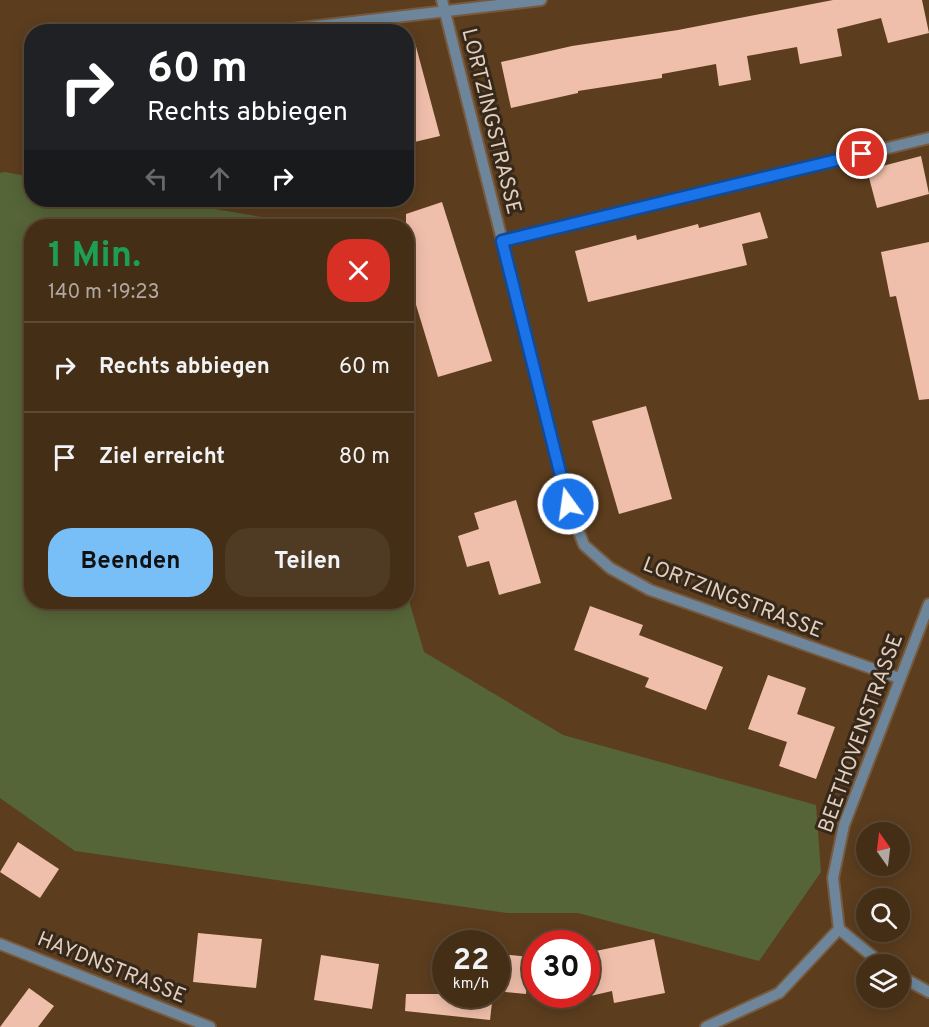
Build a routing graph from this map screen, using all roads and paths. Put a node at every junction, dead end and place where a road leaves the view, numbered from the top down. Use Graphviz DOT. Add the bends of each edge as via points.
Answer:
graph roads {
  1 [pos="541,0"];
  2 [pos="443,4"];
  3 [pos="317,24"];
  4 [pos="929,138"];
  5 [pos="502,241"];
  6 [pos="929,604"];
  7 [pos="899,678"];
  8 [pos="838,928"];
  9 [pos="0,944"];
  10 [pos="870,954"];
  11 [pos="910,982"];
  12 [pos="929,992"];
  13 [pos="210,1027"];
  14 [pos="706,1027"];
  1 -- 2 [label="street"];
  2 -- 3 [label="street"];
  2 -- 5 [label="street, LORTZINGSTRASSE"];
  4 -- 5 [label="street"];
  5 -- 7 [label="street, LORTZINGSTRASSE" via="568,504 584,545 610,568 650,590"];
  6 -- 7 [label="street, BEETHOVENSTRASSE"];
  7 -- 8 [label="street, BEETHOVENSTRASSE" via="844,825 832,878"];
  8 -- 10 [label="street"];
  8 -- 14 [label="street" via="779,993"];
  9 -- 13 [label="street, HAYDNSTRASSE"];
  11 -- 12 [label="street"];
}
